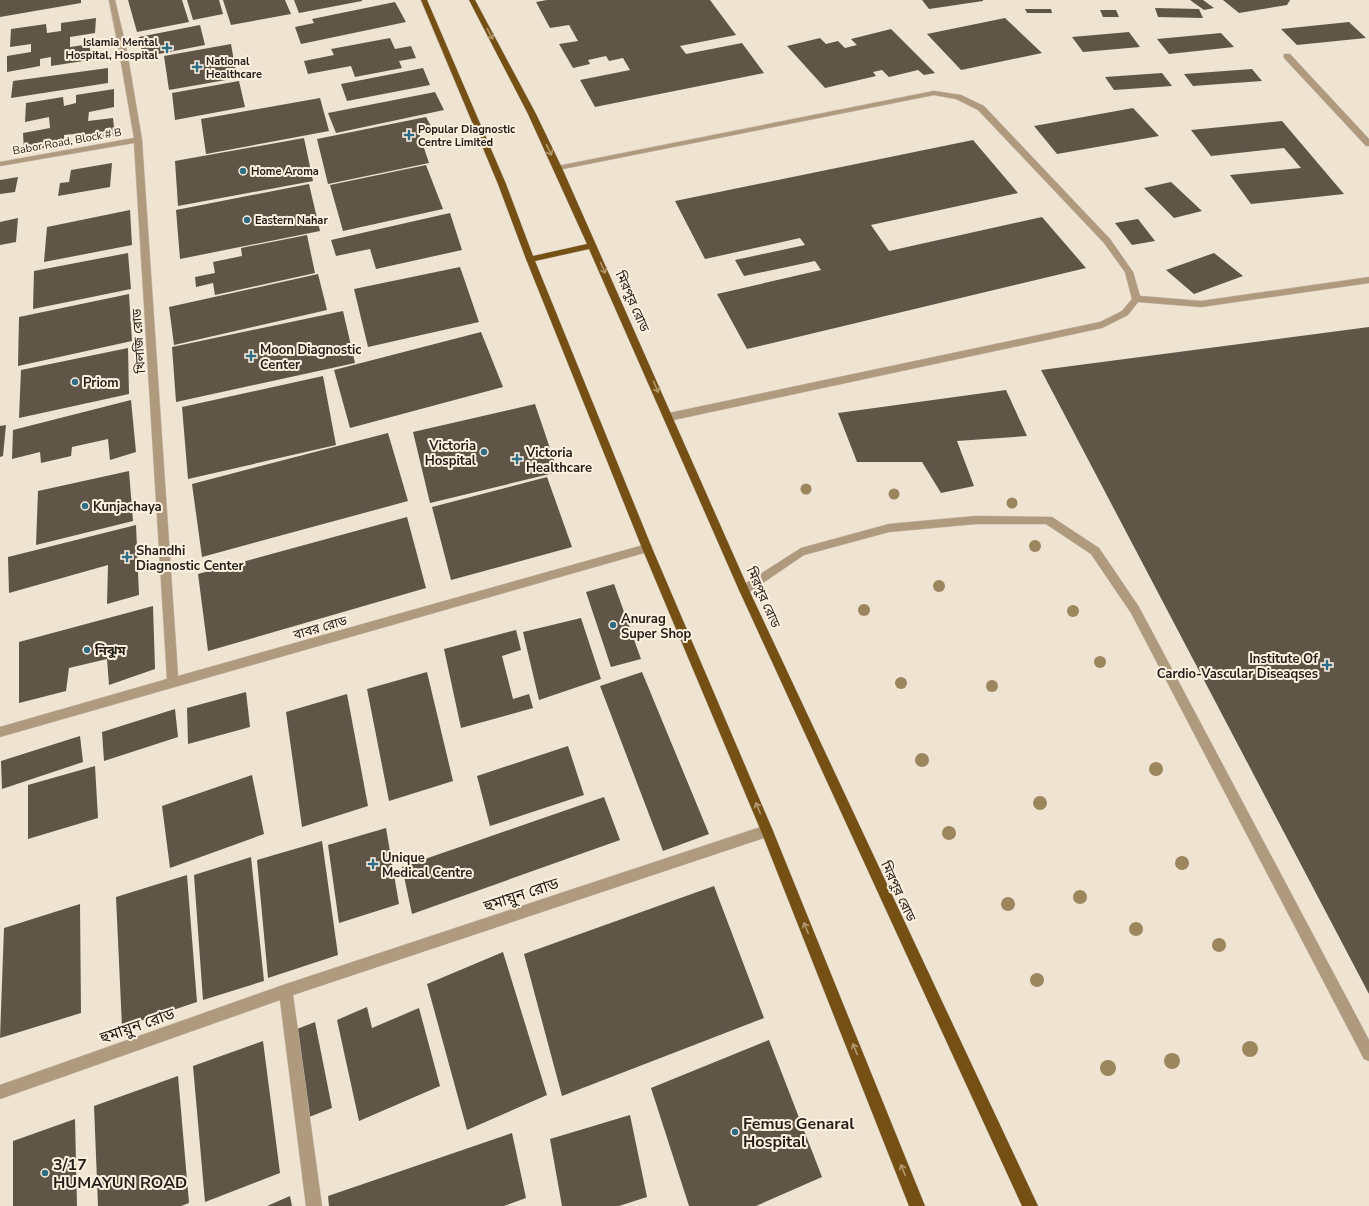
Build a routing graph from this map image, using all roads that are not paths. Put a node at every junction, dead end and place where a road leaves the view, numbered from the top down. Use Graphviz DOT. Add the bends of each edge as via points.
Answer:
graph roads {
  1 [pos="112,0"];
  2 [pos="424,0"];
  3 [pos="472,0"];
  4 [pos="1287,56"];
  5 [pos="138,140"];
  6 [pos="1369,144"];
  7 [pos="0,164"];
  8 [pos="558,168"];
  9 [pos="593,245"];
  10 [pos="530,259"];
  11 [pos="1369,280"];
  12 [pos="1136,299"];
  13 [pos="668,417"];
  14 [pos="647,548"];
  15 [pos="744,590"];
  16 [pos="173,683"];
  17 [pos="0,732"];
  18 [pos="768,831"];
  19 [pos="286,991"];
  20 [pos="1369,1054"];
  21 [pos="0,1092"];
  22 [pos="314,1206"];
  23 [pos="917,1206"];
  24 [pos="1030,1206"];
  1 -- 5 [label="street, খিলজি রোড"];
  2 -- 10 [label="highway" via="502,184"];
  3 -- 8 [label="highway, মিরপুর রোড, one-way"];
  4 -- 6 [label="street"];
  5 -- 7 [label="street, Babor Road, Block # B"];
  5 -- 16 [label="street, খিলজি রোড"];
  8 -- 9 [label="highway, মিরপুর রোড"];
  8 -- 12 [label="street" via="934,93 958,97 981,108 1107,241 1129,272"];
  9 -- 10 [label="highway"];
  9 -- 13 [label="highway, মিরপুর রোড, one-way"];
  10 -- 14 [label="highway"];
  11 -- 12 [label="street" via="1202,304"];
  12 -- 13 [label="street" via="1126,313 1102,325"];
  13 -- 15 [label="highway, মিরপুর রোড"];
  14 -- 16 [label="street, বাবর রোড"];
  18 -- 14 [label="highway, one-way"];
  15 -- 20 [label="street" via="801,552 889,528 976,520 1048,520 1095,551 1135,610"];
  15 -- 24 [label="highway, মিরপুর রোড"];
  16 -- 17 [label="street, বাবর রোড"];
  18 -- 19 [label="street, হুমায়ুন রোড"];
  23 -- 18 [label="highway, one-way"];
  19 -- 21 [label="street, হুমায়ুন রোড"];
  19 -- 22 [label="street"];
}
